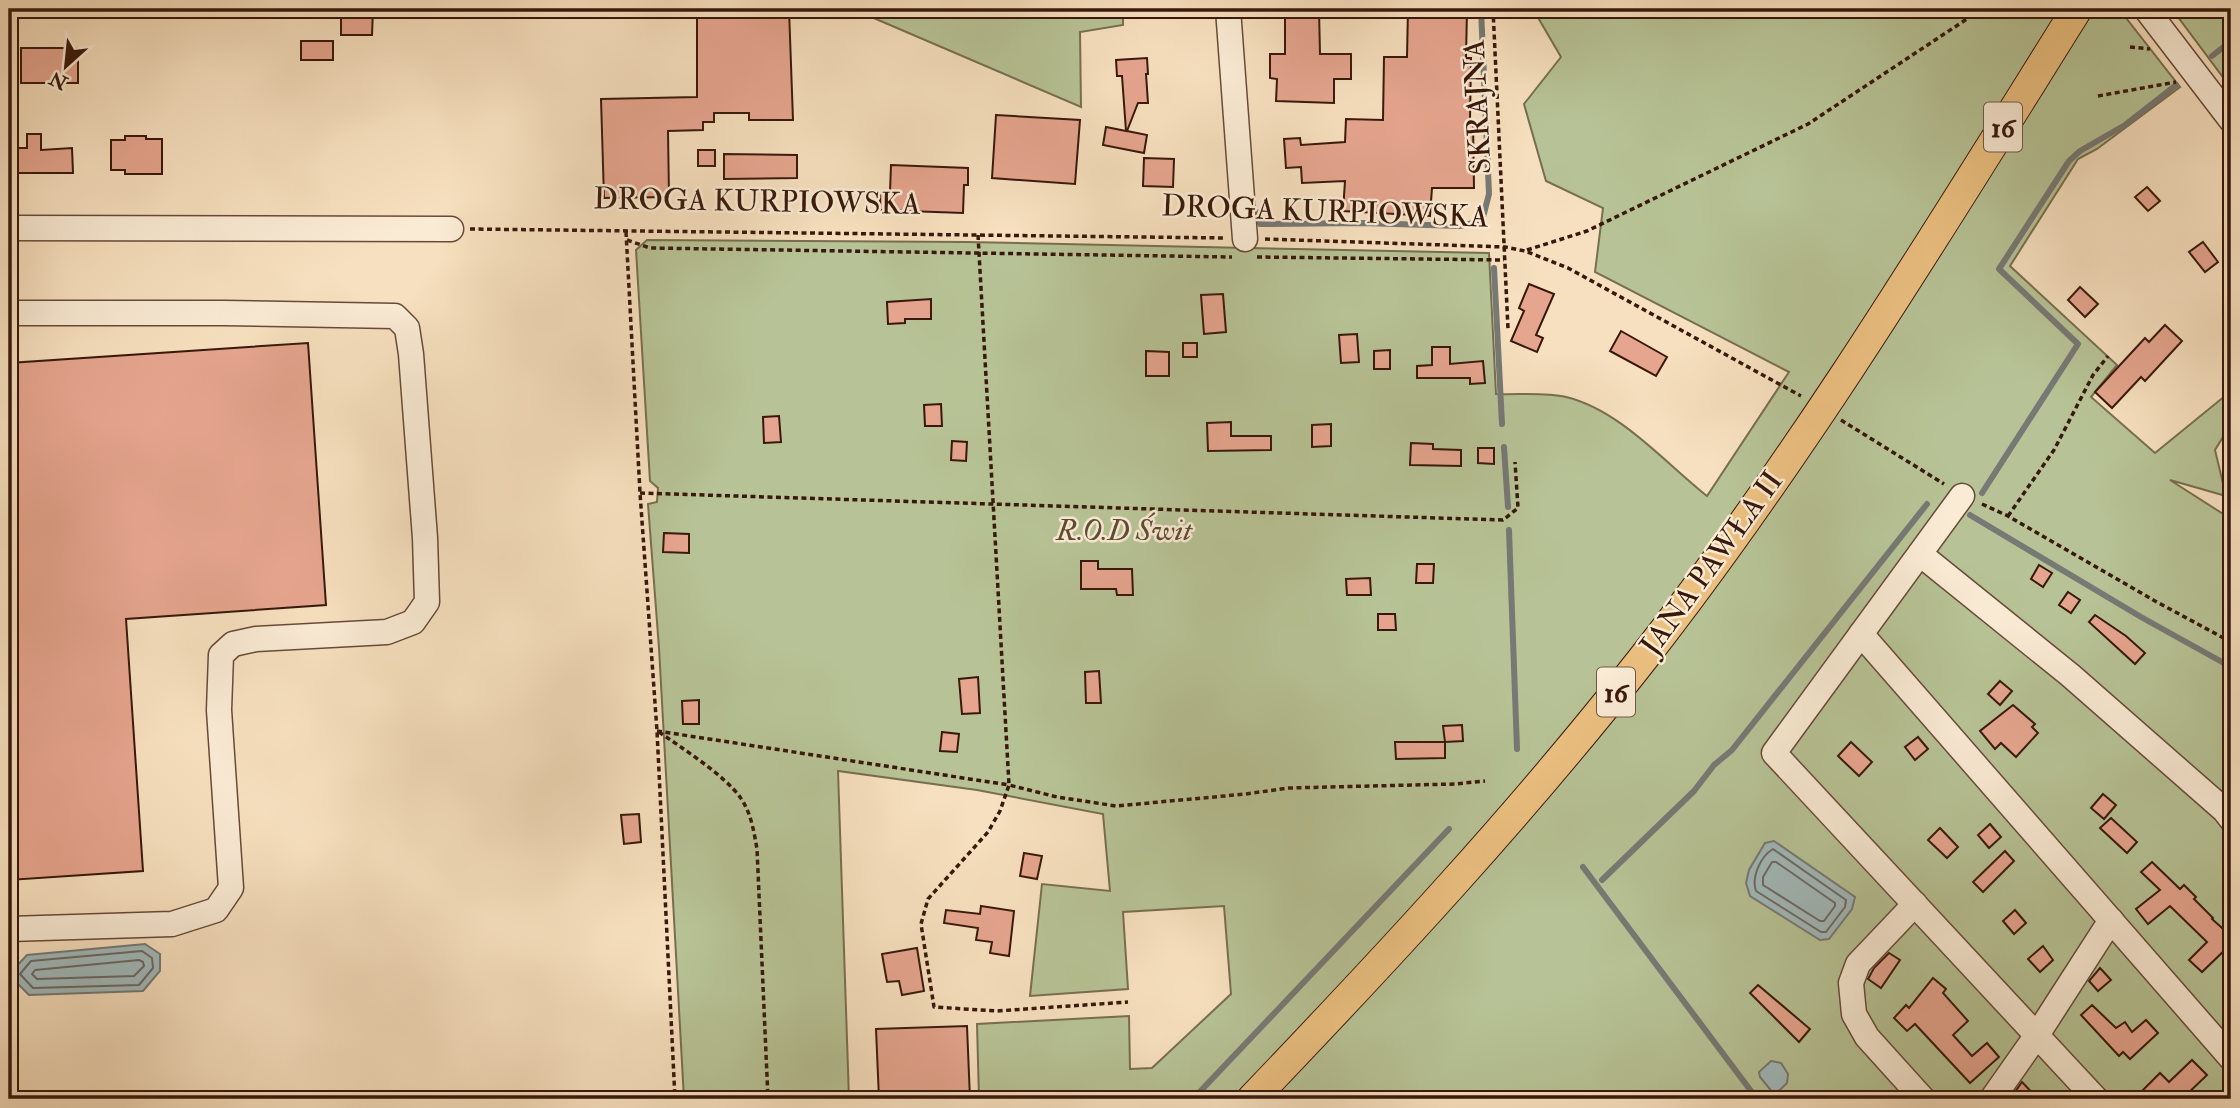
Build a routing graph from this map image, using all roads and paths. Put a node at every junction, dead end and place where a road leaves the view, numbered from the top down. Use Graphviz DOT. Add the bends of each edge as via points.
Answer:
graph roads {
  1 [pos="1228,9"];
  2 [pos="1493,9"];
  3 [pos="1982,9"];
  4 [pos="2077,9"];
  5 [pos="2146,9"];
  6 [pos="2178,82"];
  7 [pos="2098,96"];
  8 [pos="2231,120"];
  9 [pos="9,228"];
  10 [pos="451,229"];
  11 [pos="626,232"];
  12 [pos="978,235"];
  13 [pos="627,240"];
  14 [pos="1505,247"];
  15 [pos="1247,251"];
  16 [pos="1525,251"];
  17 [pos="979,253"];
  18 [pos="1504,260"];
  19 [pos="9,313"];
  20 [pos="1508,328"];
  21 [pos="2108,356"];
  22 [pos="1798,394"];
  23 [pos="1876,441"];
  24 [pos="1515,462"];
  25 [pos="640,493"];
  26 [pos="1962,496"];
  27 [pos="993,503"];
  28 [pos="2008,516"];
  29 [pos="1920,554"];
  30 [pos="1861,634"];
  31 [pos="2231,642"];
  32 [pos="657,731"];
  33 [pos="1485,780"];
  34 [pos="1009,785"];
  35 [pos="2231,819"];
  36 [pos="1915,904"];
  37 [pos="2111,920"];
  38 [pos="9,929"];
  39 [pos="1128,1002"];
  40 [pos="2037,1035"];
  41 [pos="2231,1058"];
  42 [pos="675,1099"];
  43 [pos="768,1099"];
  44 [pos="1252,1099"];
  45 [pos="1923,1099"];
  46 [pos="1992,1099"];
  47 [pos="2096,1099"];
  1 -- 15 [label="street"];
  2 -- 14 [label="path, SKRAJNA"];
  3 -- 16 [label="path" via="1808,124 1587,231"];
  4 -- 44 [label="main road, JANA PAWŁA II / 16" via="1850,369 1657,639 1509,822"];
  5 -- 8 [label="street"];
  6 -- 7 [label="path"];
  9 -- 10 [label="street"];
  10 -- 11 [label="path, DROGA KURPIOWSKA"];
  11 -- 12 [label="path, DROGA KURPIOWSKA"];
  11 -- 13 [label="path"];
  12 -- 15 [label="path, DROGA KURPIOWSKA"];
  12 -- 17 [label="path"];
  13 -- 17 [label="path" via="650,248"];
  13 -- 25 [label="path"];
  14 -- 15 [label="path, DROGA KURPIOWSKA"];
  14 -- 16 [label="path, DROGA KURPIOWSKA"];
  14 -- 18 [label="path, SKRAJNA"];
  15 -- 17 [label="path"];
  15 -- 18 [label="path"];
  16 -- 22 [label="path, DROGA KURPIOWSKA" via="1568,268"];
  17 -- 27 [label="path"];
  18 -- 20 [label="path, SKRAJNA"];
  19 -- 38 [label="street" via="395,316 407,328 411,354 427,602 413,622 387,632 256,639 233,644 221,654 219,710 231,888 216,910 172,924"];
  21 -- 28 [label="path" via="2093,375 2054,450"];
  23 -- 26 [label="path"];
  24 -- 27 [label="path" via="1518,508 1503,520"];
  25 -- 27 [label="path"];
  25 -- 32 [label="path"];
  26 -- 28 [label="path"];
  26 -- 29 [label="street"];
  27 -- 34 [label="path"];
  28 -- 31 [label="path"];
  29 -- 30 [label="street"];
  29 -- 35 [label="street" via="2070,675"];
  30 -- 36 [label="street" via="1774,753"];
  30 -- 37 [label="street"];
  32 -- 34 [label="path"];
  32 -- 42 [label="path"];
  32 -- 43 [label="path" via="740,797 752,821"];
  33 -- 34 [label="path" via="1288,788 1116,806"];
  34 -- 39 [label="path" via="988,832 928,899 921,924 934,1007 997,1011"];
  36 -- 40 [label="street"];
  36 -- 45 [label="street" via="1858,964 1851,984 1854,1014 1867,1037"];
  37 -- 40 [label="street"];
  37 -- 41 [label="street"];
  40 -- 46 [label="street"];
  40 -- 47 [label="street"];
}
